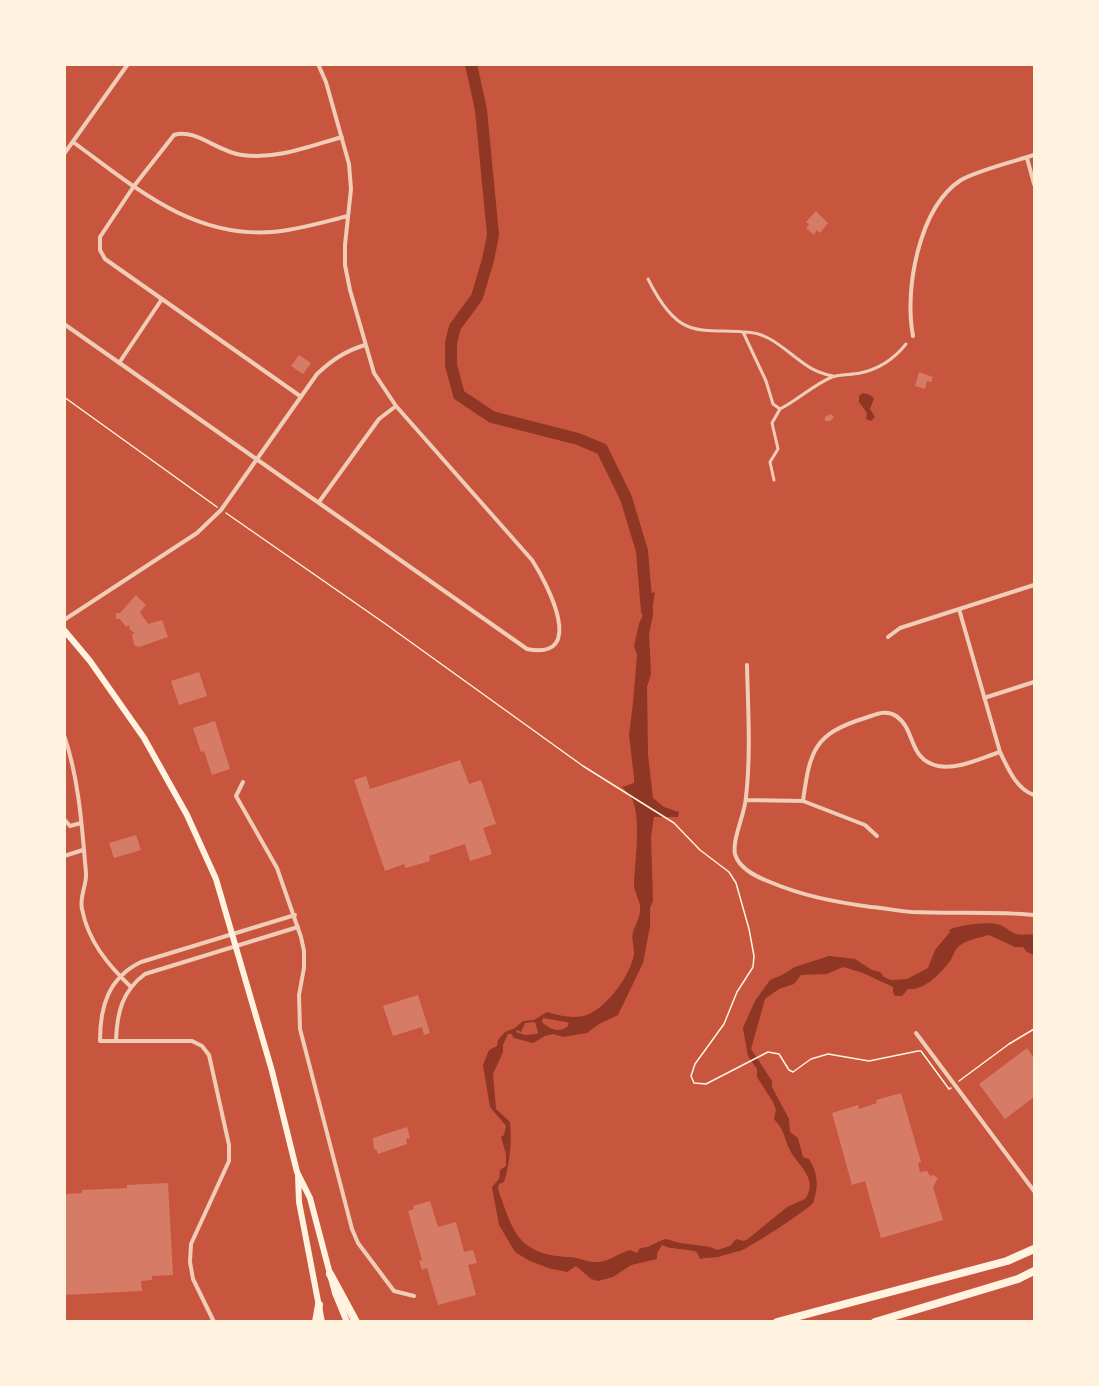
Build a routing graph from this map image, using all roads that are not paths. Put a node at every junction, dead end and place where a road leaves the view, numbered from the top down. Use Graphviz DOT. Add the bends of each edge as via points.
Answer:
graph roads {
  1 [pos="318,64"];
  2 [pos="125,66"];
  3 [pos="342,137"];
  4 [pos="73,142"];
  5 [pos="64,154"];
  6 [pos="1035,155"];
  7 [pos="1027,158"];
  8 [pos="1035,184"];
  9 [pos="134,186"];
  10 [pos="348,216"];
  11 [pos="648,279"];
  12 [pos="162,299"];
  13 [pos="64,324"];
  14 [pos="743,332"];
  15 [pos="913,336"];
  16 [pos="906,344"];
  17 [pos="365,345"];
  18 [pos="119,363"];
  19 [pos="834,376"];
  20 [pos="300,396"];
  21 [pos="396,406"];
  22 [pos="780,409"];
  23 [pos="256,460"];
  24 [pos="774,480"];
  25 [pos="319,502"];
  26 [pos="1035,585"];
  27 [pos="959,609"];
  28 [pos="64,620"];
  29 [pos="64,630"];
  30 [pos="888,637"];
  31 [pos="747,665"];
  32 [pos="1035,682"];
  33 [pos="984,698"];
  34 [pos="64,735"];
  35 [pos="1000,752"];
  36 [pos="243,782"];
  37 [pos="1035,795"];
  38 [pos="746,800"];
  39 [pos="803,801"];
  40 [pos="64,819"];
  41 [pos="81,822"];
  42 [pos="877,836"];
  43 [pos="83,850"];
  44 [pos="64,856"];
  45 [pos="295,915"];
  46 [pos="1035,915"];
  47 [pos="298,927"];
  48 [pos="233,933"];
  49 [pos="237,946"];
  50 [pos="120,976"];
  51 [pos="131,987"];
  52 [pos="916,1033"];
  53 [pos="116,1040"];
  54 [pos="297,1172"];
  55 [pos="1035,1191"];
  56 [pos="1035,1249"];
  57 [pos="1035,1272"];
  58 [pos="330,1274"];
  59 [pos="414,1296"];
  60 [pos="319,1305"];
  61 [pos="214,1322"];
  62 [pos="316,1322"];
  63 [pos="322,1322"];
  64 [pos="347,1322"];
  65 [pos="356,1322"];
  66 [pos="777,1322"];
  67 [pos="875,1322"];
  1 -- 3 [label="street"];
  2 -- 4 [label="street"];
  3 -- 9 [label="street" via="269,156 222,150 194,135 181,133 169,139"];
  3 -- 10 [label="street" via="351,189"];
  4 -- 5 [label="street"];
  4 -- 9 [label="street"];
  6 -- 7 [label="street"];
  7 -- 8 [label="street"];
  7 -- 15 [label="street" via="967,177 940,199 927,222 917,255 911,311"];
  9 -- 10 [label="street" via="175,213 239,232 288,231"];
  9 -- 12 [label="street" via="100,237 100,250 105,259"];
  10 -- 17 [label="street" via="345,265"];
  11 -- 14 [label="street" via="675,319 685,325"];
  12 -- 18 [label="street"];
  12 -- 20 [label="street"];
  13 -- 18 [label="street"];
  14 -- 19 [label="street" via="755,332 774,341 807,367"];
  14 -- 22 [label="street" via="773,405"];
  16 -- 19 [label="street" via="895,358 878,368"];
  17 -- 20 [label="street" via="335,358"];
  17 -- 21 [label="street" via="374,373"];
  18 -- 23 [label="street"];
  19 -- 22 [label="street"];
  20 -- 23 [label="street"];
  21 -- 25 [label="street" via="379,419"];
  21 -- 25 [label="street" via="532,560 555,604 559,639 539,652 527,649"];
  22 -- 24 [label="street" via="772,423 778,449 770,462"];
  23 -- 25 [label="street"];
  23 -- 28 [label="street" via="221,510 197,533"];
  26 -- 27 [label="street"];
  27 -- 30 [label="street" via="900,628"];
  27 -- 33 [label="street"];
  29 -- 48 [label="main road" via="149,747 187,815 216,879"];
  31 -- 38 [label="street" via="750,752"];
  32 -- 33 [label="street"];
  33 -- 35 [label="street"];
  34 -- 41 [label="street"];
  35 -- 37 [label="street" via="1019,784"];
  35 -- 39 [label="street" via="958,765 928,763 912,745 903,722 883,712 842,725 822,740 812,753"];
  36 -- 45 [label="street" via="236,796 277,868"];
  38 -- 39 [label="street"];
  38 -- 46 [label="street" via="734,849 736,858 754,876 799,894 910,912"];
  39 -- 42 [label="street" via="865,825"];
  40 -- 41 [label="street" via="70,826"];
  41 -- 43 [label="street"];
  43 -- 44 [label="street"];
  43 -- 50 [label="street" via="86,876 82,909 98,950"];
  45 -- 47 [label="street"];
  45 -- 48 [label="street"];
  47 -- 49 [label="street"];
  47 -- 59 [label="street" via="304,951 300,1029 352,1229 394,1292"];
  48 -- 49 [label="main road"];
  48 -- 50 [label="street" via="151,958"];
  49 -- 51 [label="street" via="154,970"];
  49 -- 54 [label="main road"];
  50 -- 51 [label="street"];
  50 -- 53 [label="street" via="103,1007 100,1041"];
  51 -- 53 [label="street" via="118,1013"];
  52 -- 55 [label="street"];
  53 -- 61 [label="street" via="192,1041 209,1055 229,1144 229,1161 191,1244 190,1262 193,1280"];
  54 -- 58 [label="main road" via="312,1206"];
  54 -- 60 [label="main road"];
  56 -- 66 [label="highway" via="1007,1261"];
  57 -- 67 [label="highway"];
  58 -- 64 [label="main road"];
  58 -- 65 [label="highway"];
  60 -- 62 [label="highway"];
  60 -- 63 [label="main road"];
}
